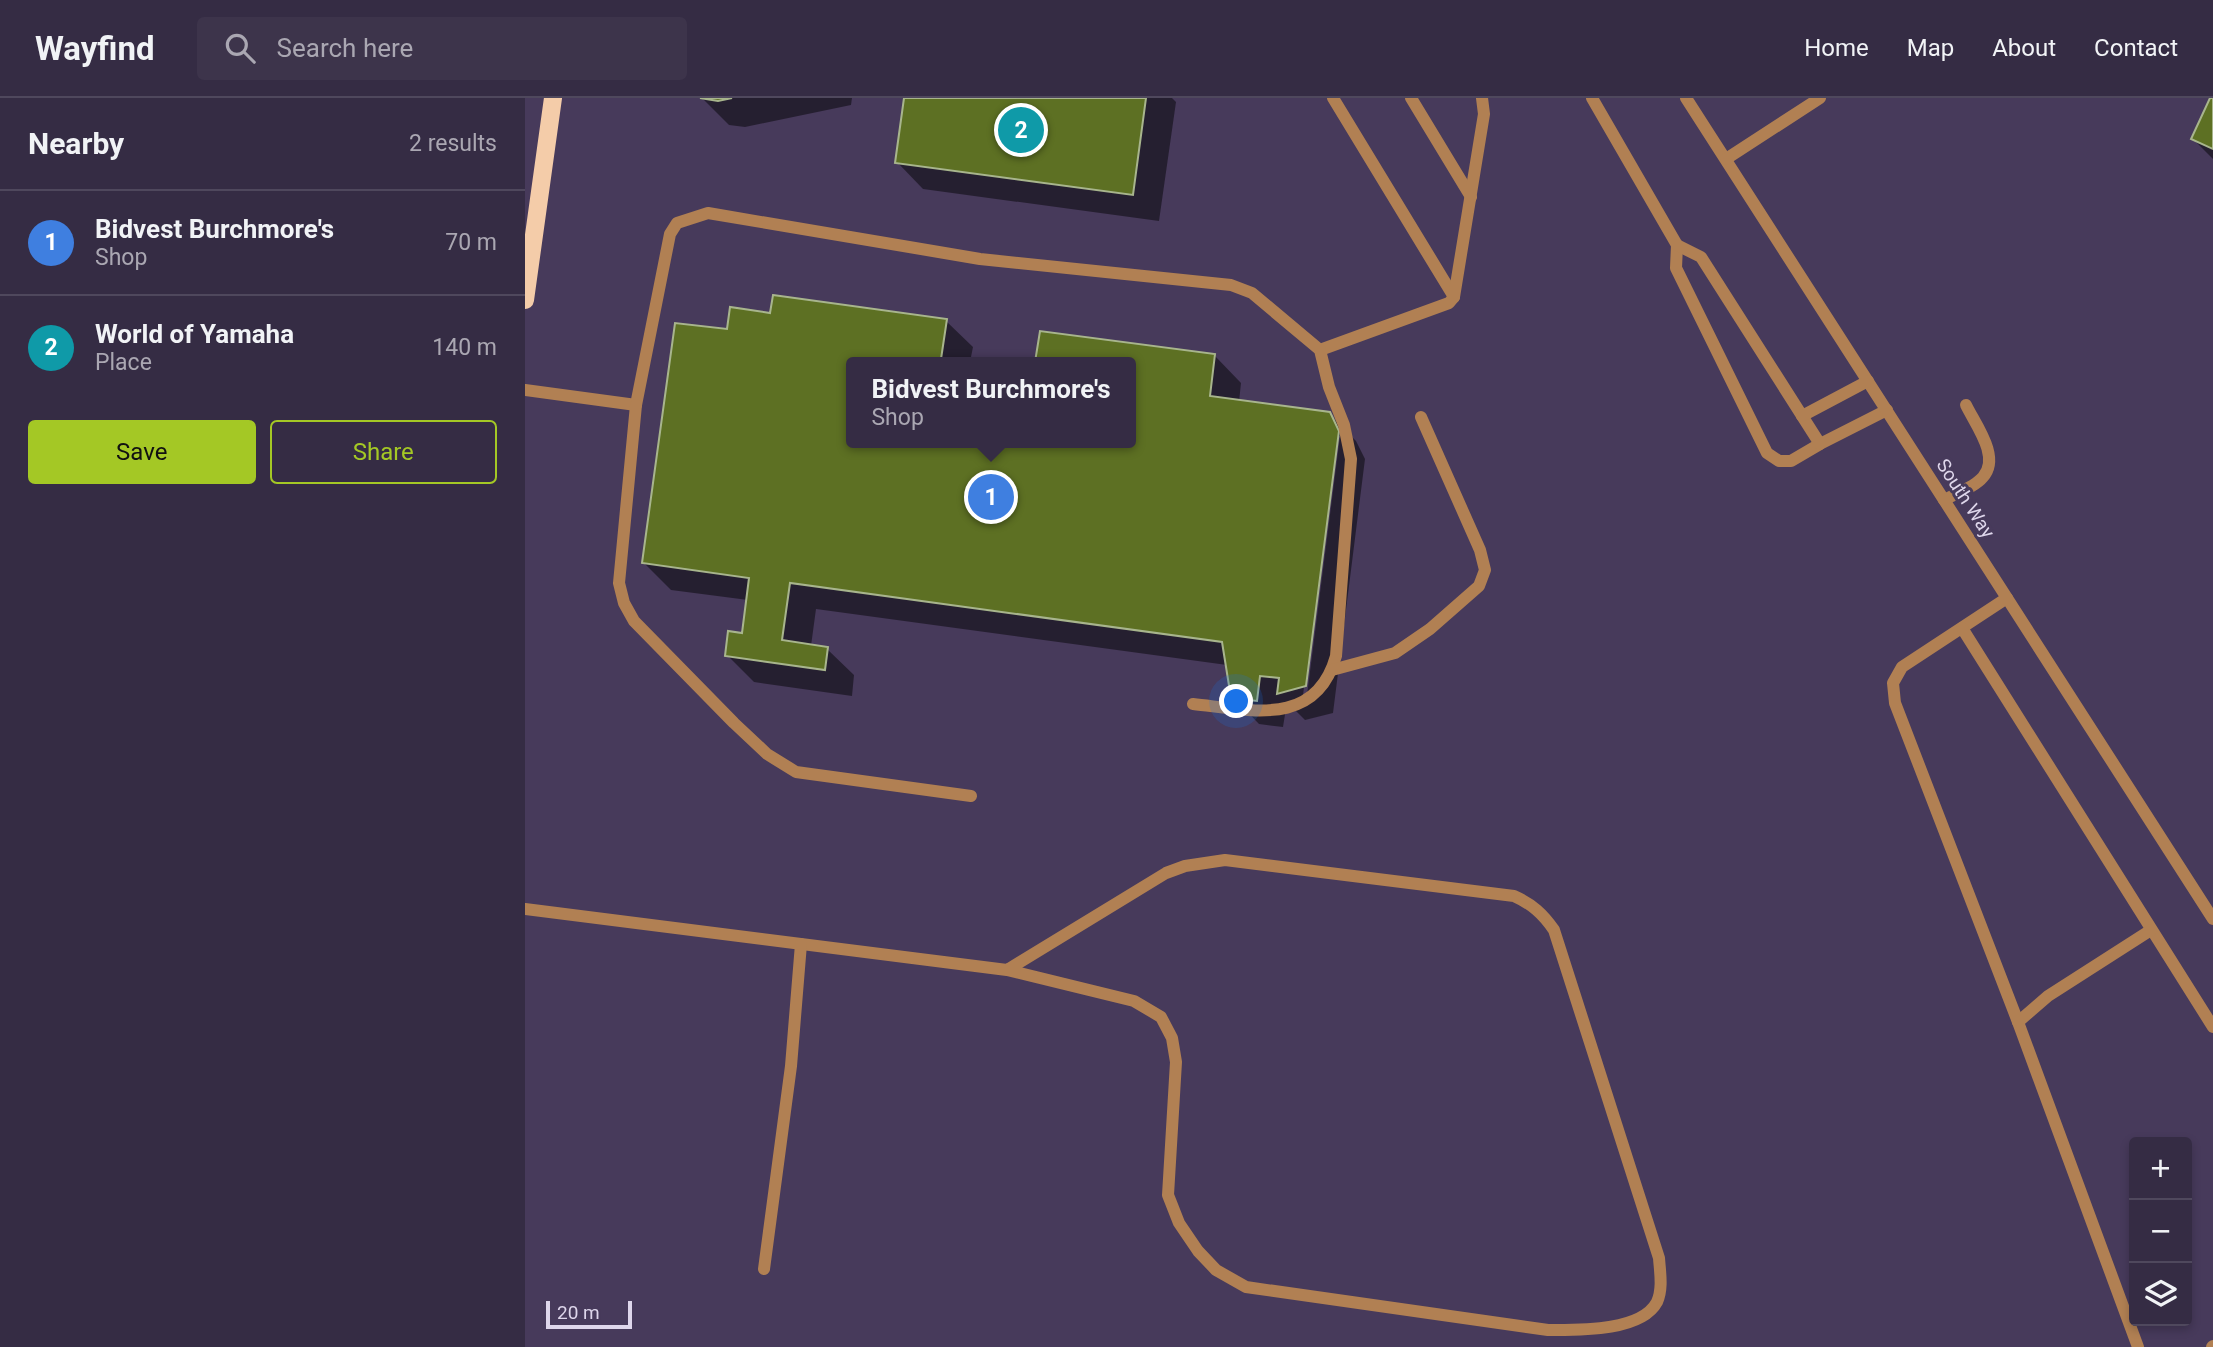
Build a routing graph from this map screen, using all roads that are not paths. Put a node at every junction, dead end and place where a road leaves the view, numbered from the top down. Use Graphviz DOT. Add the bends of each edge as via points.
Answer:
graph roads {
  1 [pos="553,98"];
  2 [pos="1333,98"];
  3 [pos="1411,98"];
  4 [pos="1482,98"];
  5 [pos="1592,98"];
  6 [pos="1686,98"];
  7 [pos="1820,98"];
  8 [pos="1726,159"];
  9 [pos="1471,197"];
  10 [pos="1677,245"];
  11 [pos="1454,296"];
  12 [pos="525,300"];
  13 [pos="1321,350"];
  14 [pos="1868,381"];
  15 [pos="525,390"];
  16 [pos="636,405"];
  17 [pos="1966,405"];
  18 [pos="1887,411"];
  19 [pos="1802,416"];
  20 [pos="1421,417"];
  21 [pos="1819,444"];
  22 [pos="1944,500"];
  23 [pos="2007,598"];
  24 [pos="1962,628"];
  25 [pos="1332,670"];
  26 [pos="1193,704"];
  27 [pos="971,796"];
  28 [pos="525,909"];
  29 [pos="2213,919"];
  30 [pos="2151,930"];
  31 [pos="801,944"];
  32 [pos="1007,970"];
  33 [pos="2018,1023"];
  34 [pos="2213,1027"];
  35 [pos="764,1269"];
  36 [pos="2138,1347"];
  1 -- 12 [label="main road"];
  2 -- 11 [label="street"];
  3 -- 9 [label="street"];
  4 -- 9 [label="street" via="1484,114"];
  5 -- 10 [label="street"];
  6 -- 8 [label="street, South Way"];
  7 -- 8 [label="street"];
  8 -- 14 [label="street, South Way"];
  9 -- 11 [label="street"];
  10 -- 19 [label="street" via="1701,257"];
  10 -- 21 [label="street" via="1676,268 1767,453 1779,461 1791,461"];
  11 -- 13 [label="street" via="1449,303"];
  13 -- 16 [label="street" via="1252,293 1231,285 980,258 708,212 677,223 670,234"];
  13 -- 25 [label="street" via="1351,459 1341,611"];
  14 -- 18 [label="street, South Way"];
  14 -- 19 [label="street"];
  15 -- 16 [label="street"];
  16 -- 27 [label="street" via="619,583 635,621 742,731 796,772"];
  17 -- 22 [label="street" via="1988,449 1989,465 1983,478"];
  18 -- 21 [label="street"];
  18 -- 22 [label="street, South Way"];
  19 -- 21 [label="street"];
  20 -- 25 [label="street" via="1485,569 1479,586 1395,653"];
  22 -- 23 [label="street, South Way"];
  23 -- 24 [label="street"];
  23 -- 29 [label="street, South Way"];
  24 -- 30 [label="street"];
  24 -- 33 [label="street" via="1902,667 1893,683 1895,703"];
  25 -- 26 [label="street" via="1323,688 1286,708 1262,712"];
  28 -- 31 [label="street"];
  30 -- 33 [label="street" via="2048,996"];
  30 -- 34 [label="street"];
  31 -- 32 [label="street"];
  31 -- 35 [label="street"];
  32 -- 32 [label="street" via="1166,873 1204,862 1225,860 1514,896 1529,903 1554,930 1659,1258 1657,1302 1637,1320 1548,1330 1246,1287 1216,1270 1198,1251 1179,1223 1168,1195 1175,1062 1167,1026 1134,1001"];
  33 -- 36 [label="street"];
}
